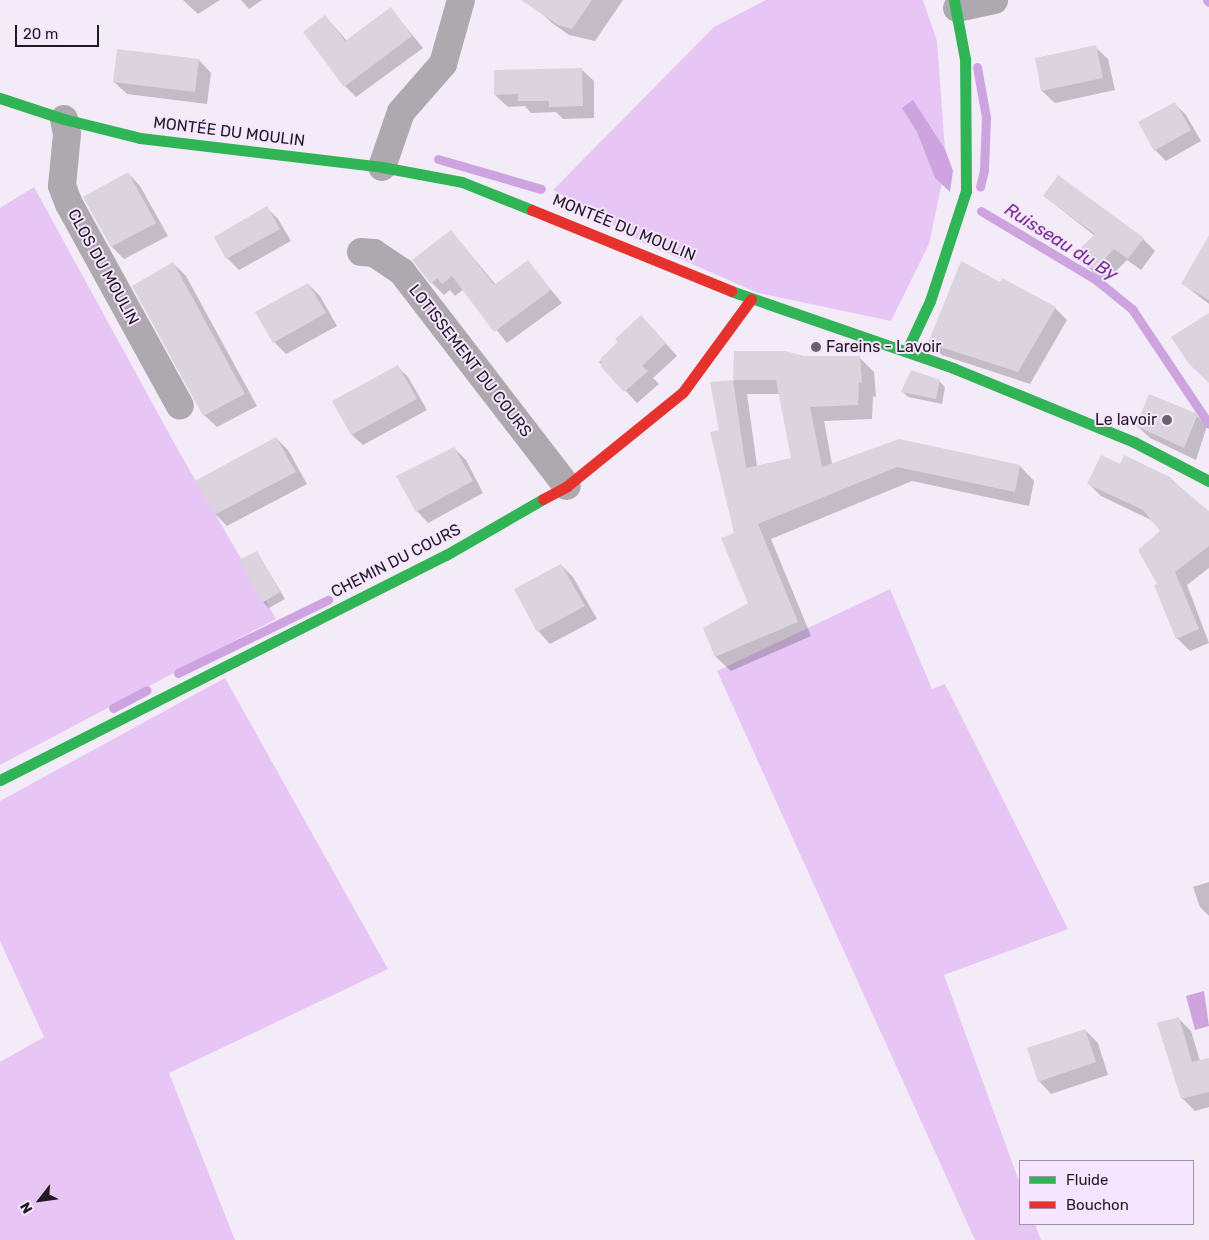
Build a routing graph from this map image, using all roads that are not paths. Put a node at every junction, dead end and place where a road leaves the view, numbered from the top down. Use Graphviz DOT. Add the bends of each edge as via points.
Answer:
graph roads {
  1 [pos="461,0"];
  2 [pos="994,0"];
  3 [pos="956,4"];
  4 [pos="0,98"];
  5 [pos="64,119"];
  6 [pos="382,167"];
  7 [pos="361,252"];
  8 [pos="751,299"];
  9 [pos="907,350"];
  10 [pos="180,406"];
  11 [pos="1206,471"];
  12 [pos="567,486"];
  13 [pos="0,780"];
  1 -- 6 [label="street" via="443,64 401,112"];
  2 -- 3 [label="street"];
  3 -- 9 [label="street" via="965,59 966,191 930,301"];
  4 -- 5 [label="street, MONTÉE DU MOULIN"];
  5 -- 6 [label="street, MONTÉE DU MOULIN" via="140,138"];
  5 -- 10 [label="street, CLOS DU MOULIN" via="67,134 62,186 69,204"];
  6 -- 8 [label="street, MONTÉE DU MOULIN" via="462,182"];
  7 -- 12 [label="street, LOTISSEMENT DU COURS" via="374,254 402,272"];
  8 -- 9 [label="street, MONTÉE DU MOULIN"];
  8 -- 12 [label="street, CHEMIN DU COURS" via="683,392"];
  9 -- 11 [label="street, MONTÉE DU MOULIN"];
  12 -- 13 [label="street, CHEMIN DU COURS" via="446,555"];
}
